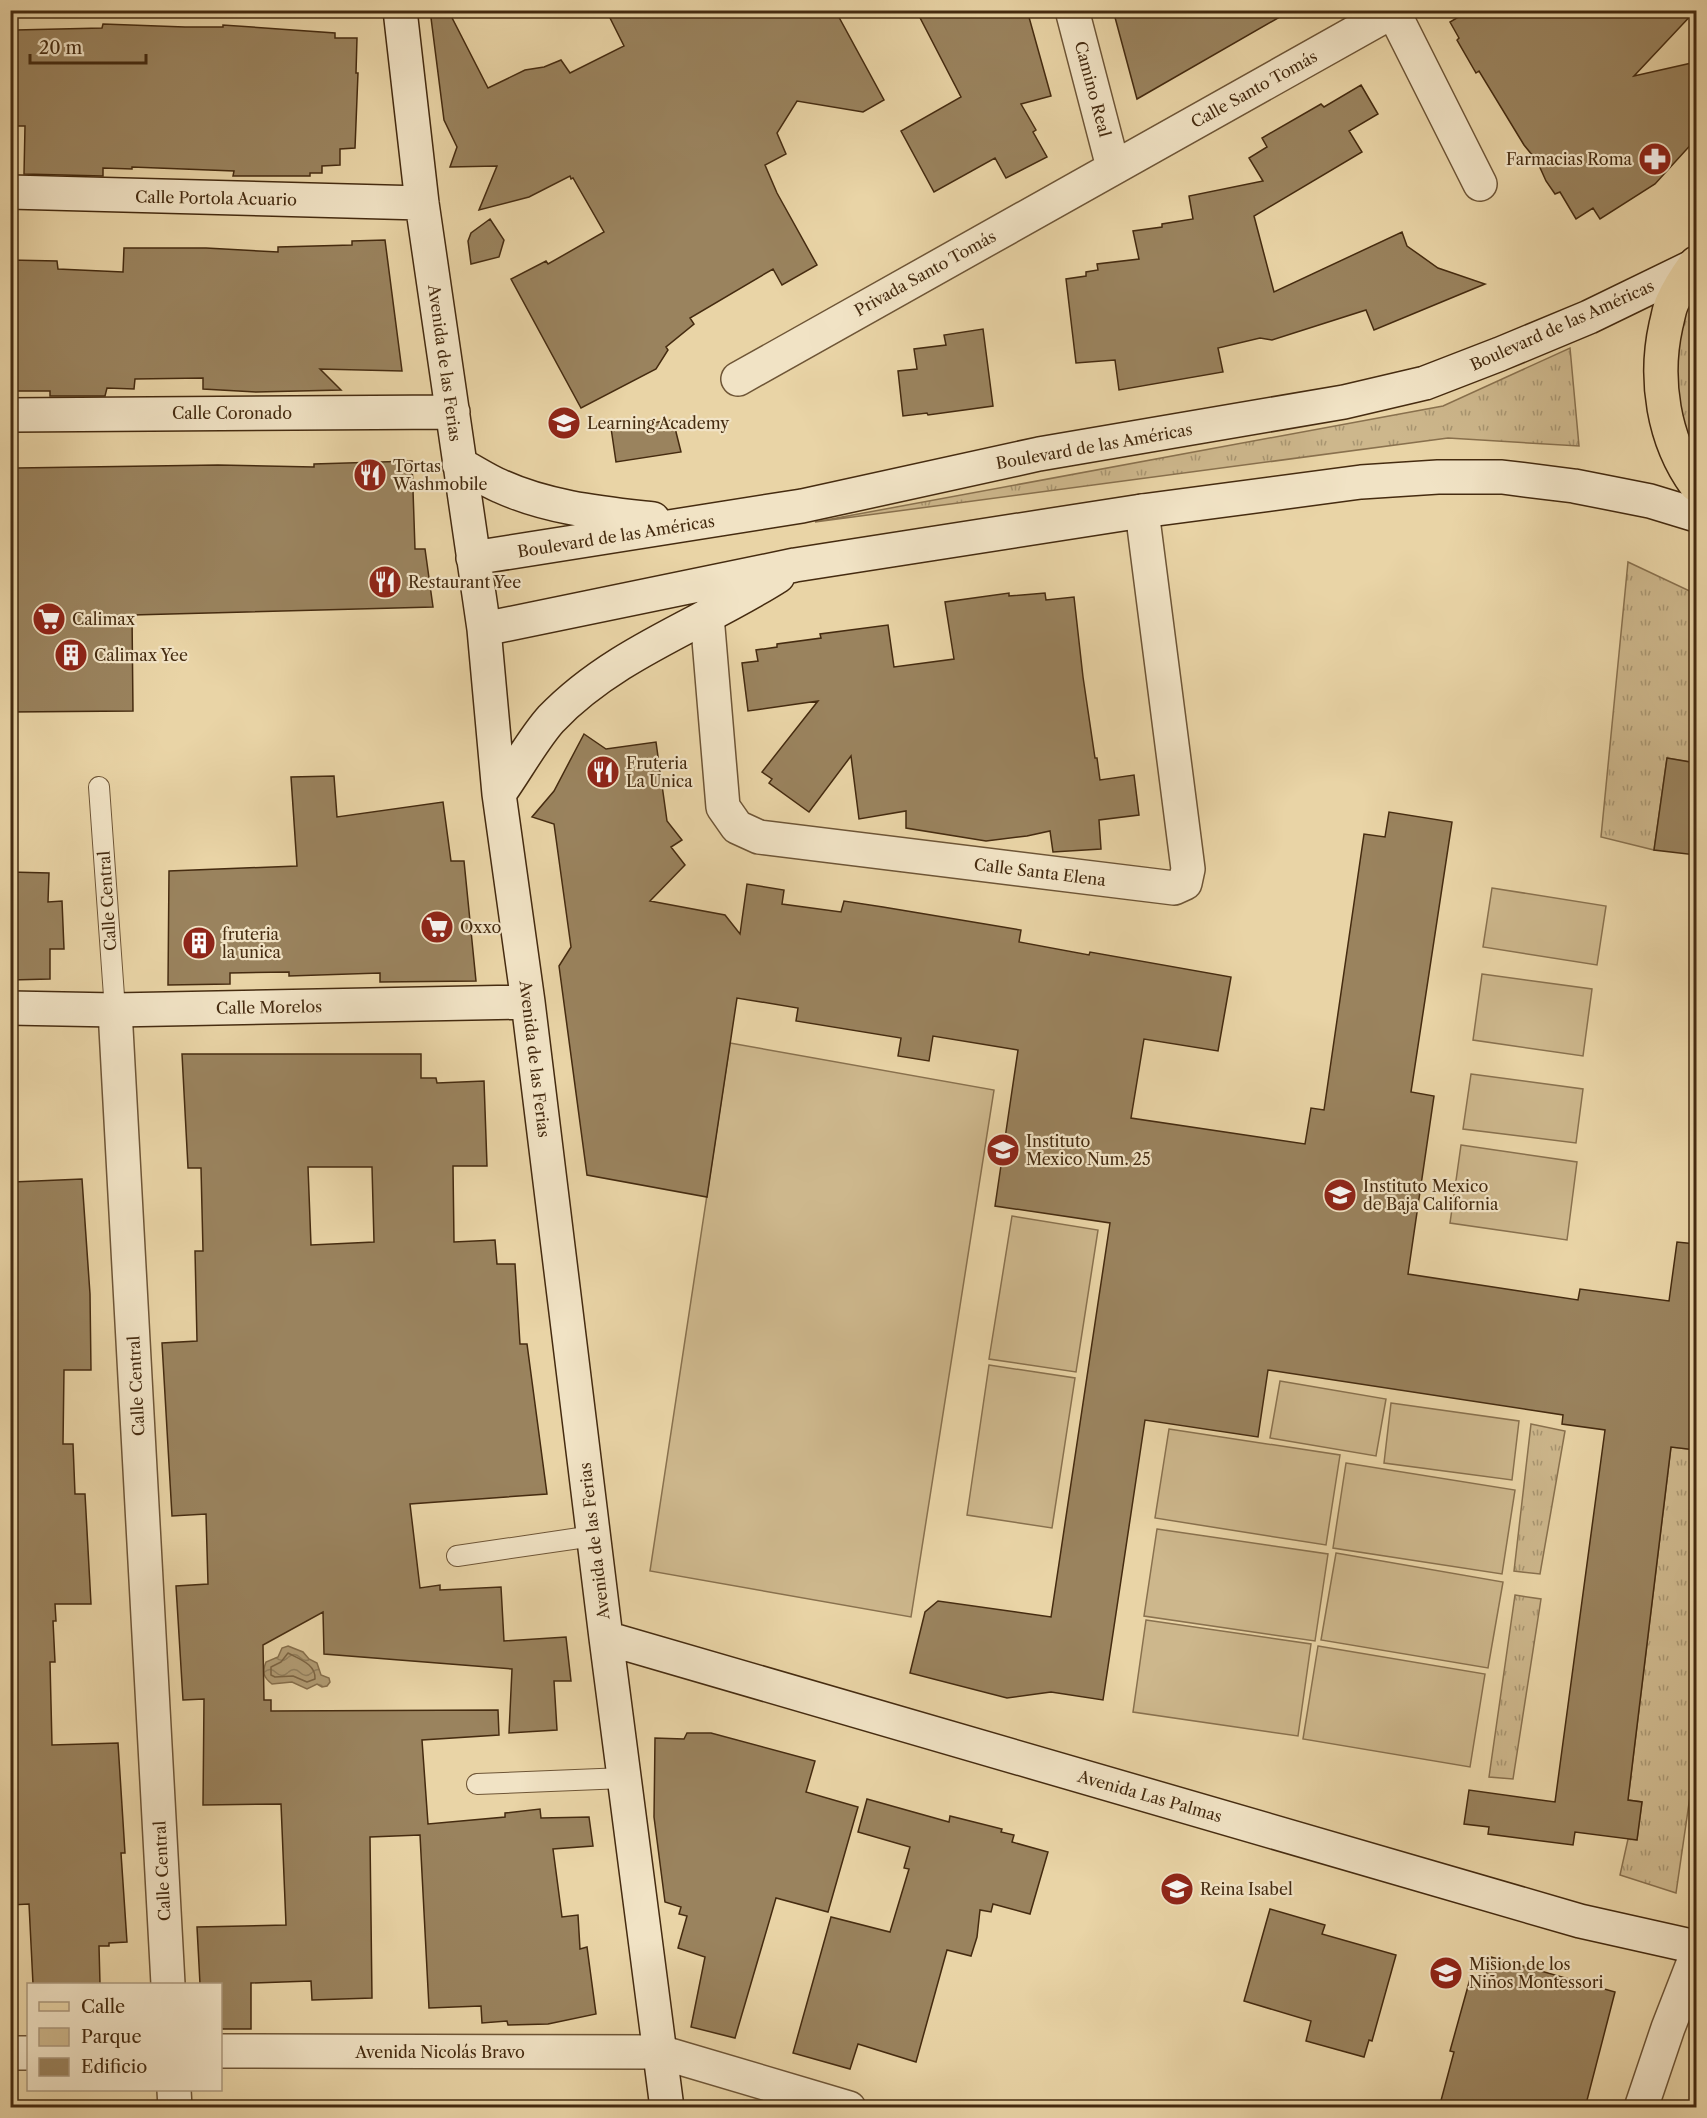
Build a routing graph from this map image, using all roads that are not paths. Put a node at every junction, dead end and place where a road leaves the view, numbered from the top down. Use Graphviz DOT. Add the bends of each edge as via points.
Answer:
graph roads {
  1 [pos="400,10"];
  2 [pos="1072,10"];
  3 [pos="1394,11"];
  4 [pos="1113,167"];
  5 [pos="1480,184"];
  6 [pos="10,192"];
  7 [pos="422,203"];
  8 [pos="1695,264"];
  9 [pos="738,378"];
  10 [pos="453,412"];
  11 [pos="10,415"];
  12 [pos="459,464"];
  13 [pos="1696,485"];
  14 [pos="1143,511"];
  15 [pos="1696,515"];
  16 [pos="693,523"];
  17 [pos="473,558"];
  18 [pos="795,565"];
  19 [pos="707,616"];
  20 [pos="484,628"];
  21 [pos="99,787"];
  22 [pos="499,794"];
  23 [pos="528,1002"];
  24 [pos="10,1008"];
  25 [pos="116,1010"];
  26 [pos="593,1536"];
  27 [pos="457,1556"];
  28 [pos="606,1638"];
  29 [pos="624,1778"];
  30 [pos="477,1784"];
  31 [pos="1696,1947"];
  32 [pos="1696,1956"];
  33 [pos="168,1983"];
  34 [pos="222,2051"];
  35 [pos="27,2052"];
  36 [pos="660,2052"];
  37 [pos="10,2053"];
  38 [pos="174,2091"];
  39 [pos="175,2108"];
  40 [pos="667,2108"];
  41 [pos="849,2108"];
  42 [pos="1641,2108"];
  1 -- 7 [label="street, Avenida de las Ferias"];
  2 -- 4 [label="street, Camino Real"];
  3 -- 4 [label="street, Calle Santo Tomás"];
  3 -- 5 [label="street"];
  4 -- 9 [label="street, Privada Santo Tomás"];
  6 -- 7 [label="street, Calle Portola Acuario"];
  7 -- 10 [label="street, Avenida de las Ferias"];
  8 -- 13 [label="main road" via="1672,303 1662,343 1661,382 1668,430 1683,468"];
  8 -- 16 [label="street, Boulevard de las Américas" via="1589,317 1425,383 1344,402 1039,454 802,506"];
  10 -- 11 [label="street, Calle Coronado"];
  10 -- 12 [label="street, Avenida de las Ferias"];
  12 -- 16 [label="street" via="542,502"];
  12 -- 17 [label="street, Avenida de las Ferias"];
  14 -- 15 [label="street" via="1361,482 1502,477 1574,486"];
  14 -- 18 [label="street"];
  14 -- 19 [label="street, Calle Santa Elena" via="1188,869 1185,883 1174,888 759,837 738,827 723,807"];
  16 -- 17 [label="street, Boulevard de las Américas"];
  17 -- 20 [label="street, Avenida de las Ferias"];
  18 -- 19 [label="street"];
  18 -- 20 [label="street"];
  19 -- 22 [label="street" via="633,656 590,685 550,720"];
  20 -- 22 [label="street, Avenida de las Ferias"];
  21 -- 25 [label="lane, Calle Central"];
  22 -- 23 [label="street, Avenida de las Ferias"];
  23 -- 25 [label="street, Calle Morelos"];
  23 -- 26 [label="street, Avenida de las Ferias"];
  24 -- 25 [label="street, Calle Morelos"];
  25 -- 33 [label="street, Calle Central"];
  26 -- 27 [label="lane"];
  26 -- 28 [label="street, Avenida de las Ferias"];
  28 -- 29 [label="street, Avenida de las Ferias"];
  28 -- 31 [label="street, Avenida Las Palmas" via="1580,1921"];
  29 -- 30 [label="lane"];
  29 -- 36 [label="street, Avenida de las Ferias"];
  32 -- 42 [label="street"];
  34 -- 36 [label="street, Avenida Nicolás Bravo"];
  35 -- 37 [label="street"];
  36 -- 40 [label="street, Avenida de las Ferias"];
  36 -- 41 [label="street, Avenida Nicolás Bravo"];
  38 -- 39 [label="street"];
}
